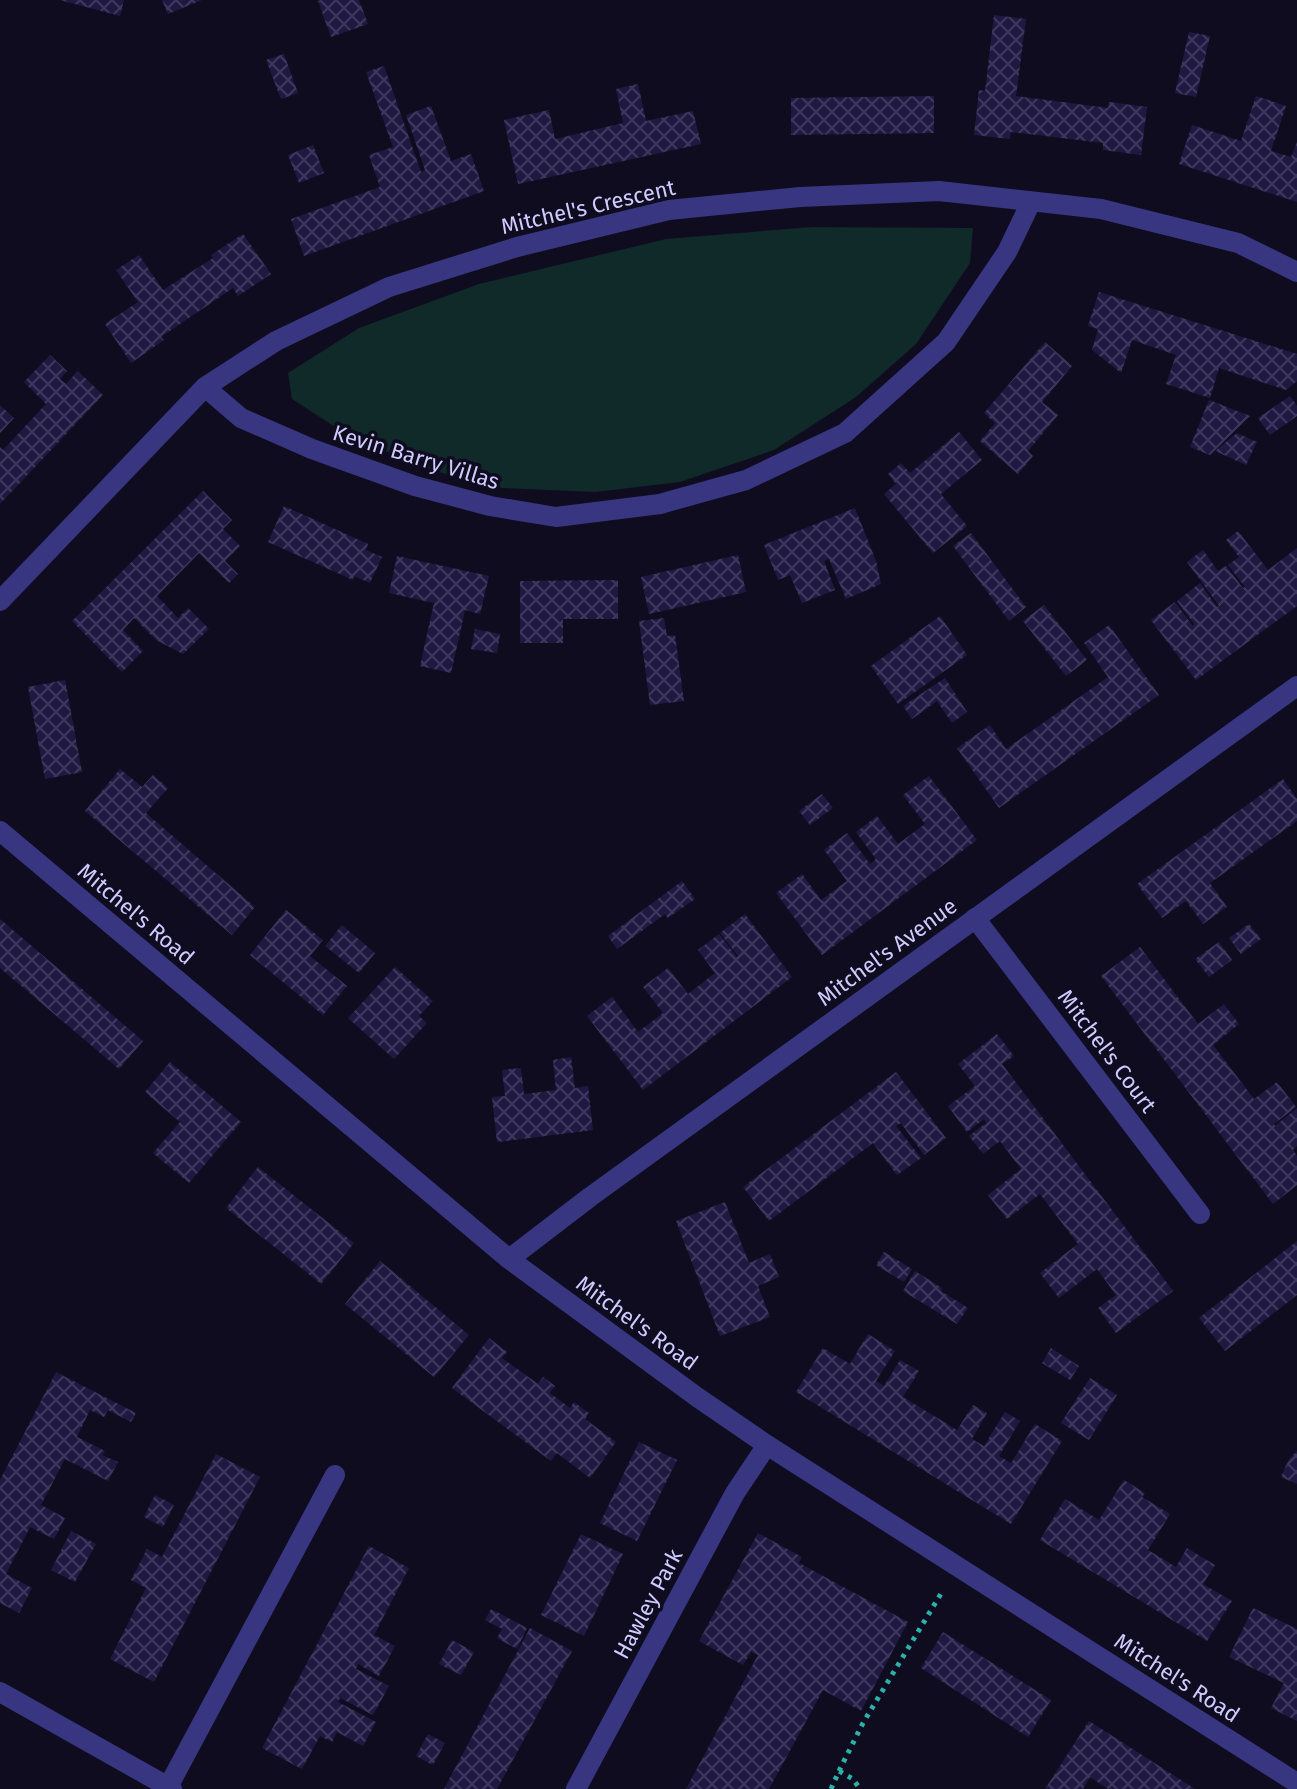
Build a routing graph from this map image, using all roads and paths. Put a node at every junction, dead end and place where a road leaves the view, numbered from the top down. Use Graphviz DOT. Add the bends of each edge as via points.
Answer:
graph roads {
  1 [pos="1031,202"];
  2 [pos="1297,272"];
  3 [pos="205,387"];
  4 [pos="0,601"];
  5 [pos="1297,686"];
  6 [pos="0,831"];
  7 [pos="975,918"];
  8 [pos="1200,1214"];
  9 [pos="509,1259"];
  10 [pos="767,1445"];
  11 [pos="335,1475"];
  12 [pos="957,1566"];
  13 [pos="0,1692"];
  14 [pos="839,1771"];
  15 [pos="1297,1783"];
  16 [pos="170,1788"];
  17 [pos="576,1789"];
  18 [pos="831,1789"];
  19 [pos="860,1789"];
  1 -- 2 [label="street, Mitchel's Crescent" via="1101,209 1238,243"];
  1 -- 3 [label="street, Mitchel's Crescent" via="939,191 669,210 517,247 389,287 276,341"];
  1 -- 3 [label="street, Kevin Barry Villas" via="1007,252 946,342 845,433 746,480 660,504 556,517 490,506 312,449 241,418"];
  3 -- 4 [label="street, Mitchel's Crescent"];
  5 -- 7 [label="street, Mitchel's Avenue"];
  6 -- 9 [label="street, Mitchel's Road"];
  7 -- 8 [label="street, Mitchel's Court"];
  7 -- 9 [label="street, Mitchel's Avenue"];
  9 -- 10 [label="street, Mitchel's Road"];
  10 -- 12 [label="street, Mitchel's Road"];
  10 -- 17 [label="street, Hawley Park" via="735,1493"];
  11 -- 16 [label="street"];
  12 -- 14 [label="path"];
  12 -- 15 [label="street, Mitchel's Road"];
  13 -- 16 [label="street"];
  14 -- 18 [label="path"];
  14 -- 19 [label="path"];
}
